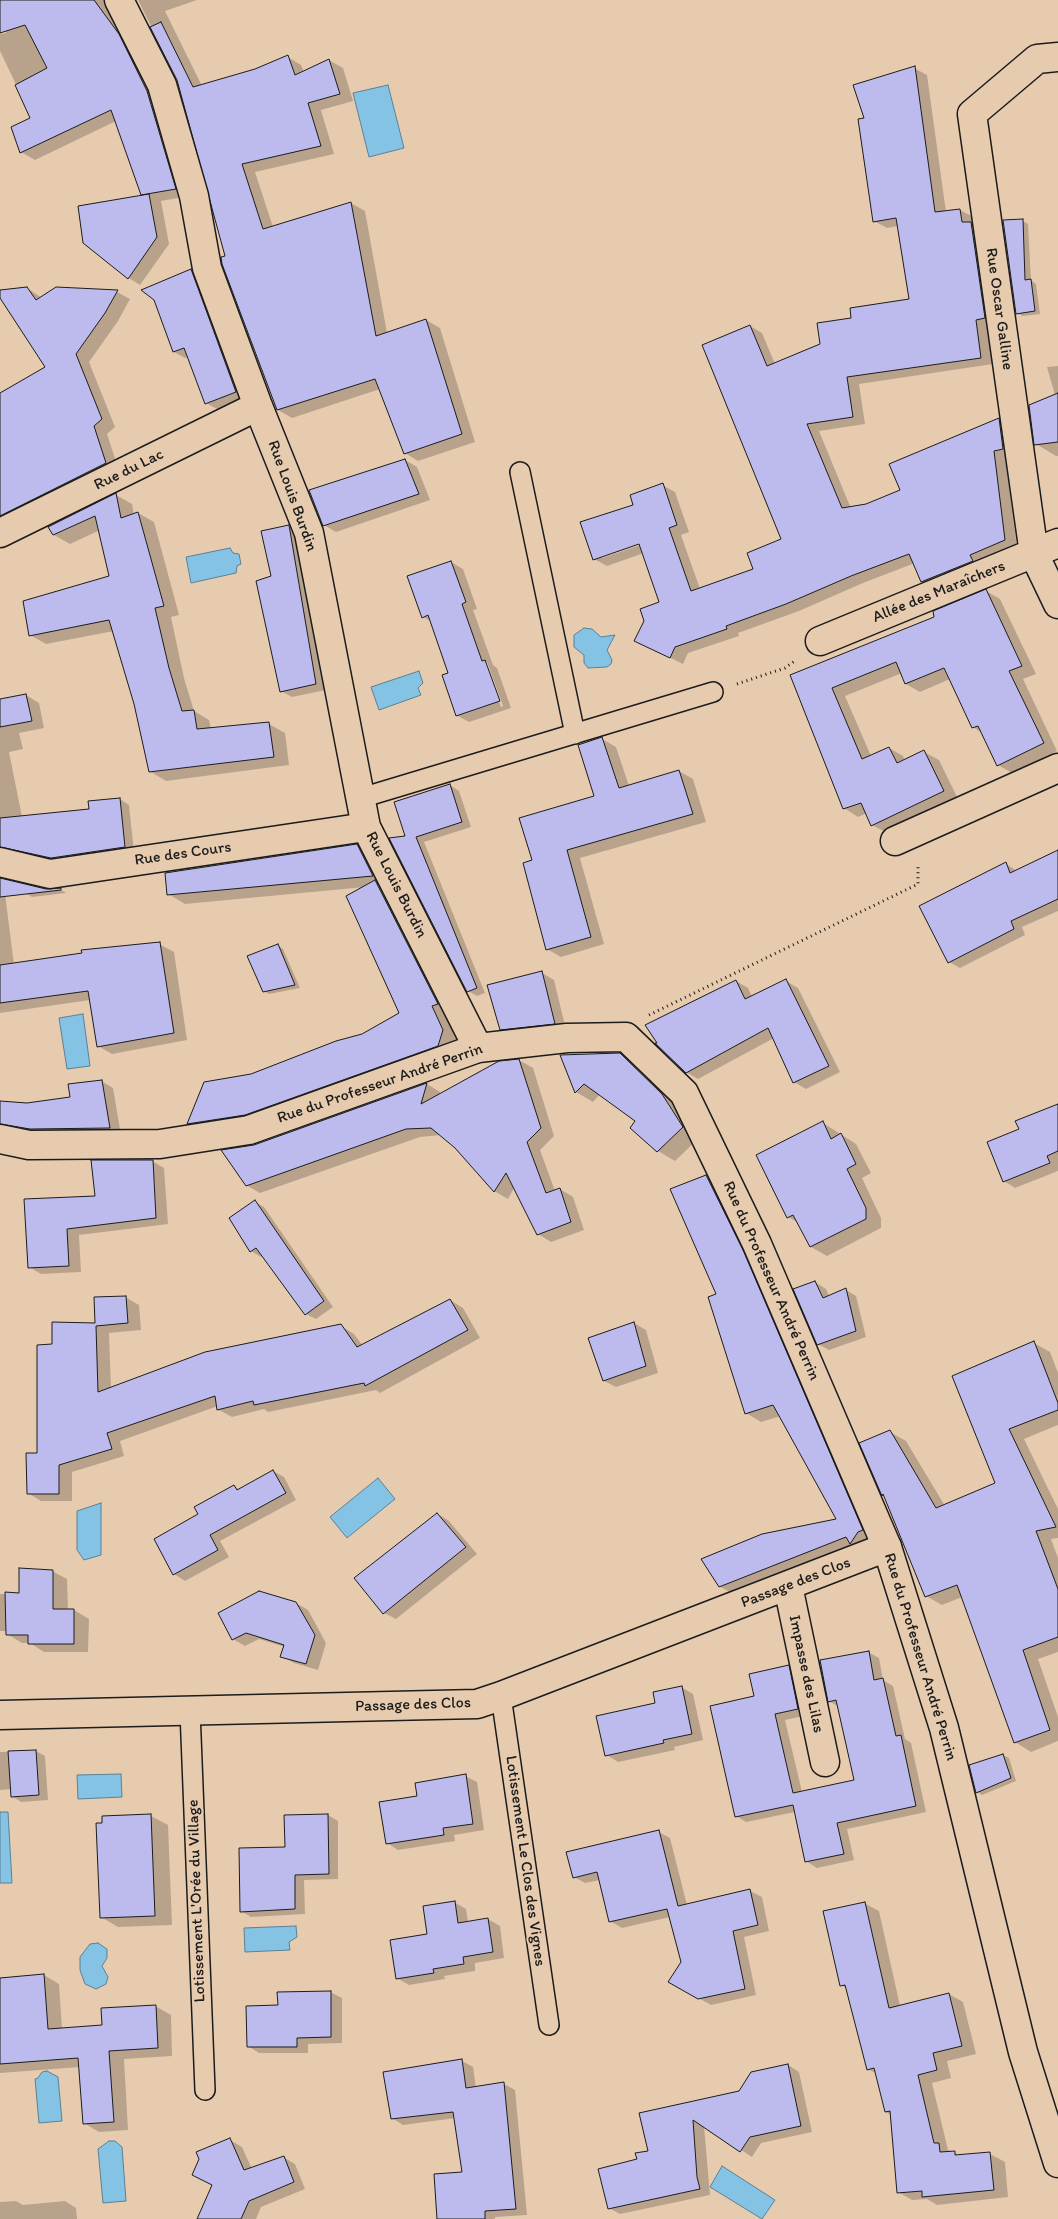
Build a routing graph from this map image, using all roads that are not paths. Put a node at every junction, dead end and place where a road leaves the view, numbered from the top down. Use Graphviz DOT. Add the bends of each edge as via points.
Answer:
graph roads {
  1 [pos="119,0"];
  2 [pos="1058,57"];
  3 [pos="258,406"];
  4 [pos="520,472"];
  5 [pos="0,533"];
  6 [pos="1046,548"];
  7 [pos="1058,604"];
  8 [pos="820,641"];
  9 [pos="712,692"];
  10 [pos="575,734"];
  11 [pos="1058,768"];
  12 [pos="361,798"];
  13 [pos="366,827"];
  14 [pos="907,836"];
  15 [pos="0,862"];
  16 [pos="478,1048"];
  17 [pos="0,1139"];
  18 [pos="887,1547"];
  19 [pos="788,1586"];
  20 [pos="501,1696"];
  21 [pos="190,1711"];
  22 [pos="0,1715"];
  23 [pos="825,1762"];
  24 [pos="549,2025"];
  25 [pos="205,2090"];
  26 [pos="1058,2163"];
  1 -- 3 [label="street, Rue Louis Burdin" via="162,85 194,196 207,268"];
  2 -- 6 [label="street, Rue Oscar Galline" via="1037,59 972,114"];
  3 -- 5 [label="street, Rue du Lac"];
  3 -- 12 [label="street, Rue Louis Burdin" via="309,533"];
  4 -- 10 [label="lane"];
  6 -- 7 [label="street, Rue Oscar Galline"];
  6 -- 8 [label="street, Allée des Maraîchers"];
  9 -- 10 [label="lane"];
  10 -- 12 [label="lane"];
  11 -- 14 [label="street"];
  12 -- 13 [label="street, Rue Louis Burdin"];
  13 -- 15 [label="street, Rue des Cours" via="50,874"];
  13 -- 16 [label="street, Rue Louis Burdin"];
  16 -- 17 [label="street, Rue du Professeur André Perrin" via="249,1130 160,1144 29,1145"];
  16 -- 18 [label="street, Rue du Professeur André Perrin" via="567,1038 626,1037 684,1094 757,1244"];
  18 -- 19 [label="street, Passage des Clos"];
  18 -- 26 [label="street, Rue du Professeur André Perrin" via="944,1728 1023,2052"];
  19 -- 20 [label="street, Passage des Clos"];
  19 -- 23 [label="street, Impasse des Lilas"];
  20 -- 21 [label="street, Passage des Clos" via="477,1704"];
  20 -- 24 [label="lane, Lotissement Le Clos des Vignes"];
  21 -- 22 [label="street, Passage des Clos"];
  21 -- 25 [label="lane, Lotissement L'Orée du Village"];
}
